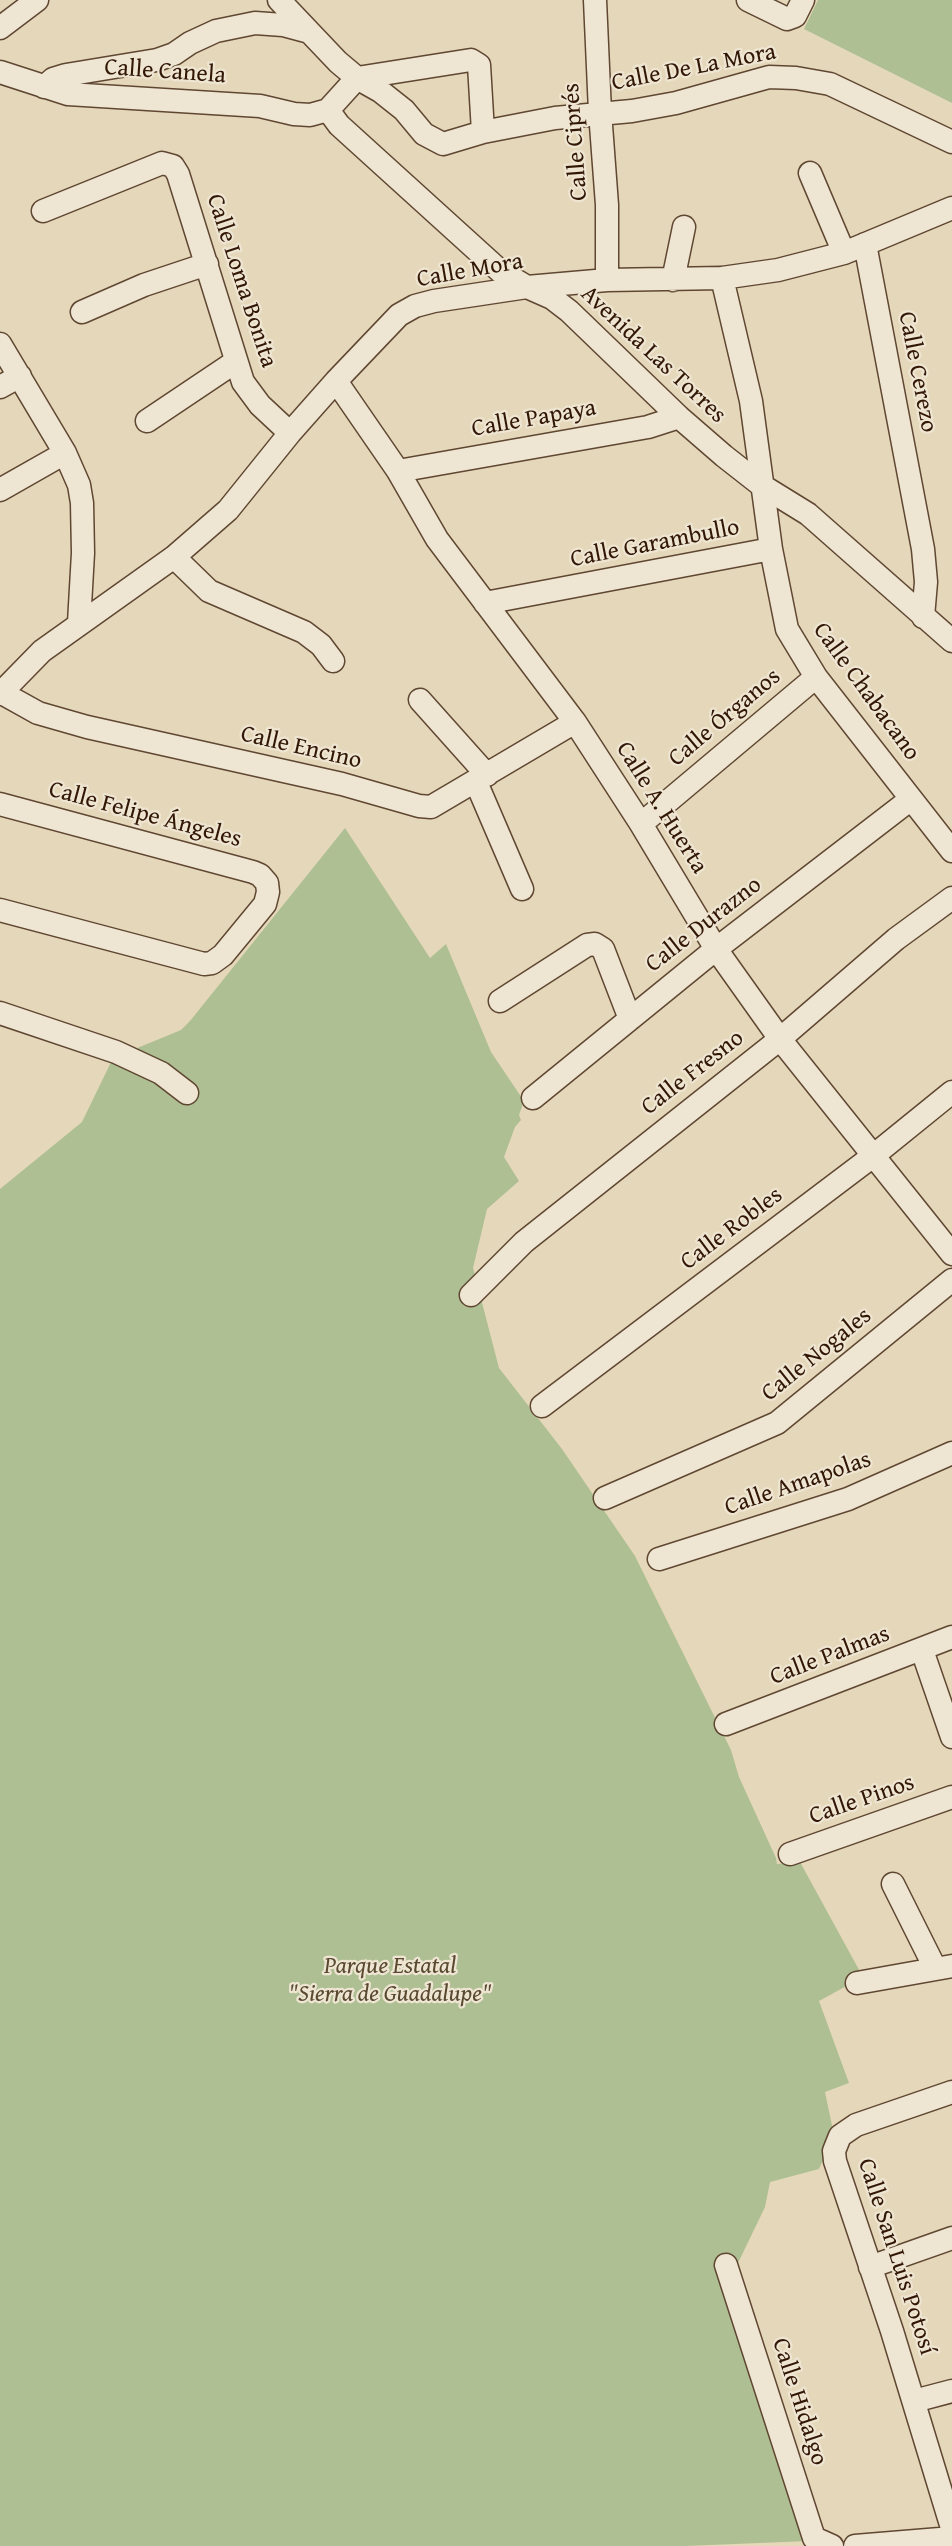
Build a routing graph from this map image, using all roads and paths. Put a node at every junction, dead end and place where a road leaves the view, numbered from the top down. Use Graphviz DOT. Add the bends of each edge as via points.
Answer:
graph roads {
  1 [pos="37,0"];
  2 [pos="279,0"];
  3 [pos="595,0"];
  4 [pos="748,0"];
  5 [pos="797,9"];
  6 [pos="0,28"];
  7 [pos="309,32"];
  8 [pos="0,72"];
  9 [pos="357,78"];
  10 [pos="44,87"];
  11 [pos="328,110"];
  12 [pos="600,112"];
  13 [pos="483,132"];
  14 [pos="952,142"];
  15 [pos="810,173"];
  16 [pos="952,208"];
  17 [pos="43,211"];
  18 [pos="684,227"];
  19 [pos="855,248"];
  20 [pos="207,264"];
  21 [pos="722,278"];
  22 [pos="607,280"];
  23 [pos="673,280"];
  24 [pos="527,287"];
  25 [pos="82,312"];
  26 [pos="0,344"];
  27 [pos="235,363"];
  28 [pos="20,376"];
  29 [pos="336,381"];
  30 [pos="0,387"];
  31 [pos="679,417"];
  32 [pos="147,421"];
  33 [pos="290,433"];
  34 [pos="65,453"];
  35 [pos="398,471"];
  36 [pos="761,485"];
  37 [pos="0,490"];
  38 [pos="771,549"];
  39 [pos="174,557"];
  40 [pos="485,603"];
  41 [pos="923,617"];
  42 [pos="79,623"];
  43 [pos="952,641"];
  44 [pos="333,661"];
  45 [pos="816,677"];
  46 [pos="0,693"];
  47 [pos="420,700"];
  48 [pos="575,722"];
  49 [pos="482,778"];
  50 [pos="911,799"];
  51 [pos="0,804"];
  52 [pos="641,824"];
  53 [pos="952,851"];
  54 [pos="522,890"];
  55 [pos="952,898"];
  56 [pos="0,910"];
  57 [pos="716,949"];
  58 [pos="500,1001"];
  59 [pos="0,1013"];
  60 [pos="630,1019"];
  61 [pos="780,1039"];
  62 [pos="952,1092"];
  63 [pos="187,1093"];
  64 [pos="533,1098"];
  65 [pos="873,1156"];
  66 [pos="952,1254"];
  67 [pos="952,1280"];
  68 [pos="471,1295"];
  69 [pos="542,1406"];
  70 [pos="952,1454"];
  71 [pos="605,1498"];
  72 [pos="658,1559"];
  73 [pos="952,1637"];
  74 [pos="922,1650"];
  75 [pos="726,1724"];
  76 [pos="952,1737"];
  77 [pos="952,1797"];
  78 [pos="790,1854"];
  79 [pos="893,1884"];
  80 [pos="944,1967"];
  81 [pos="857,1983"];
  82 [pos="952,2092"];
  83 [pos="952,2238"];
  84 [pos="726,2265"];
  85 [pos="870,2267"];
  86 [pos="952,2391"];
  87 [pos="914,2401"];
  88 [pos="952,2528"];
  89 [pos="952,2538"];
  90 [pos="832,2546"];
  91 [pos="855,2546"];
  1 -- 6 [label="street"];
  2 -- 7 [label="street"];
  3 -- 12 [label="street, Calle Ciprés"];
  4 -- 5 [label="street" via="782,17"];
  7 -- 9 [label="street"];
  7 -- 10 [label="street" via="255,23 216,32 157,60 66,75"];
  8 -- 10 [label="street, Calle Canela"];
  9 -- 11 [label="street"];
  9 -- 13 [label="street, Calle De La Mora" via="380,91 404,110 424,134 437,141 449,143"];
  9 -- 13 [label="street" via="476,61"];
  10 -- 11 [label="street, Calle Canela" via="68,94 260,106 294,114"];
  11 -- 24 [label="street, Avenida Las Torres" via="339,125 500,271"];
  12 -- 13 [label="street, Calle De La Mora"];
  12 -- 14 [label="street, Calle De La Mora" via="676,103 769,78 796,78 844,89"];
  12 -- 22 [label="street, Calle Ciprés" via="607,205"];
  15 -- 19 [label="street, Calle Cerezo"];
  16 -- 19 [label="street, Calle Mora"];
  17 -- 20 [label="street, Calle Loma Bonita" via="162,163 173,166"];
  18 -- 23 [label="street"];
  19 -- 21 [label="street, Calle Mora" via="778,270"];
  19 -- 41 [label="street, Calle Cerezo" via="923,549"];
  20 -- 25 [label="street"];
  20 -- 27 [label="street, Calle Loma Bonita"];
  21 -- 23 [label="street, Calle Mora"];
  21 -- 36 [label="street" via="751,401"];
  22 -- 23 [label="street, Calle Mora"];
  22 -- 24 [label="street, Calle Mora"];
  24 -- 29 [label="street, Calle Mora" via="415,306 399,315"];
  24 -- 31 [label="street, Avenida Las Torres" via="569,311"];
  26 -- 28 [label="street"];
  27 -- 32 [label="street"];
  27 -- 33 [label="street, Calle Loma Bonita" via="260,405"];
  28 -- 30 [label="street"];
  28 -- 34 [label="street"];
  29 -- 33 [label="street, Calle Mora"];
  29 -- 35 [label="street, Calle A. Huerta"];
  31 -- 35 [label="street, Calle Papaya" via="648,427"];
  31 -- 36 [label="street, Avenida Las Torres"];
  33 -- 39 [label="street, Calle Mora" via="228,510"];
  34 -- 37 [label="street"];
  34 -- 42 [label="street" via="82,503"];
  35 -- 40 [label="street, Calle A. Huerta" via="437,539"];
  36 -- 38 [label="street, Calle Garambullo"];
  36 -- 41 [label="street, Avenida Las Torres" via="808,514"];
  38 -- 40 [label="street, Calle Garambullo"];
  38 -- 45 [label="street, Calle Chabacano" via="787,629"];
  39 -- 42 [label="street, Calle Mora"];
  39 -- 44 [label="street" via="209,591 304,632"];
  40 -- 48 [label="street, Calle A. Huerta"];
  41 -- 43 [label="street, Avenida Las Torres"];
  42 -- 46 [label="street, Calle Mora" via="42,651"];
  45 -- 50 [label="street, Calle Chabacano"];
  45 -- 52 [label="street, Calle Órganos"];
  46 -- 49 [label="street, Calle Encino" via="38,713 87,727 342,784 419,806 431,807"];
  47 -- 49 [label="street"];
  48 -- 49 [label="street, Calle Encino"];
  48 -- 52 [label="street, Calle A. Huerta"];
  49 -- 54 [label="street"];
  50 -- 53 [label="street, Calle Chabacano"];
  50 -- 57 [label="street, Calle Durazno"];
  51 -- 56 [label="street, Calle Felipe Ángeles" via="253,872 264,879 268,888 265,904 212,963 198,963"];
  52 -- 57 [label="street, Calle A. Huerta"];
  55 -- 61 [label="street, Calle Fresno" via="896,939"];
  57 -- 60 [label="street, Calle Durazno"];
  57 -- 61 [label="street, Calle A. Huerta"];
  58 -- 60 [label="street" via="587,945 595,944 603,949"];
  59 -- 63 [label="street" via="116,1052 161,1073"];
  60 -- 64 [label="street, Calle Durazno"];
  61 -- 65 [label="street, Calle A. Huerta"];
  61 -- 68 [label="street, Calle Fresno" via="524,1242"];
  62 -- 65 [label="street, Calle Robles"];
  65 -- 66 [label="street, Calle A. Huerta"];
  65 -- 69 [label="street, Calle Robles"];
  67 -- 71 [label="street, Calle Nogales" via="777,1423"];
  70 -- 72 [label="street, Calle Amapolas" via="848,1499"];
  73 -- 74 [label="street, Calle Palmas"];
  74 -- 75 [label="street, Calle Palmas"];
  74 -- 76 [label="street"];
  77 -- 78 [label="street, Calle Pinos"];
  79 -- 80 [label="street"];
  80 -- 81 [label="street"];
  82 -- 85 [label="street, Calle San Luis Potosí" via="856,2125 837,2140 835,2162"];
  83 -- 85 [label="street"];
  84 -- 90 [label="street, Calle Hidalgo" via="814,2538"];
  85 -- 87 [label="street, Calle San Luis Potosí"];
  86 -- 87 [label="street"];
  87 -- 88 [label="street, Calle San Luis Potosí"];
  89 -- 91 [label="street"];
}
